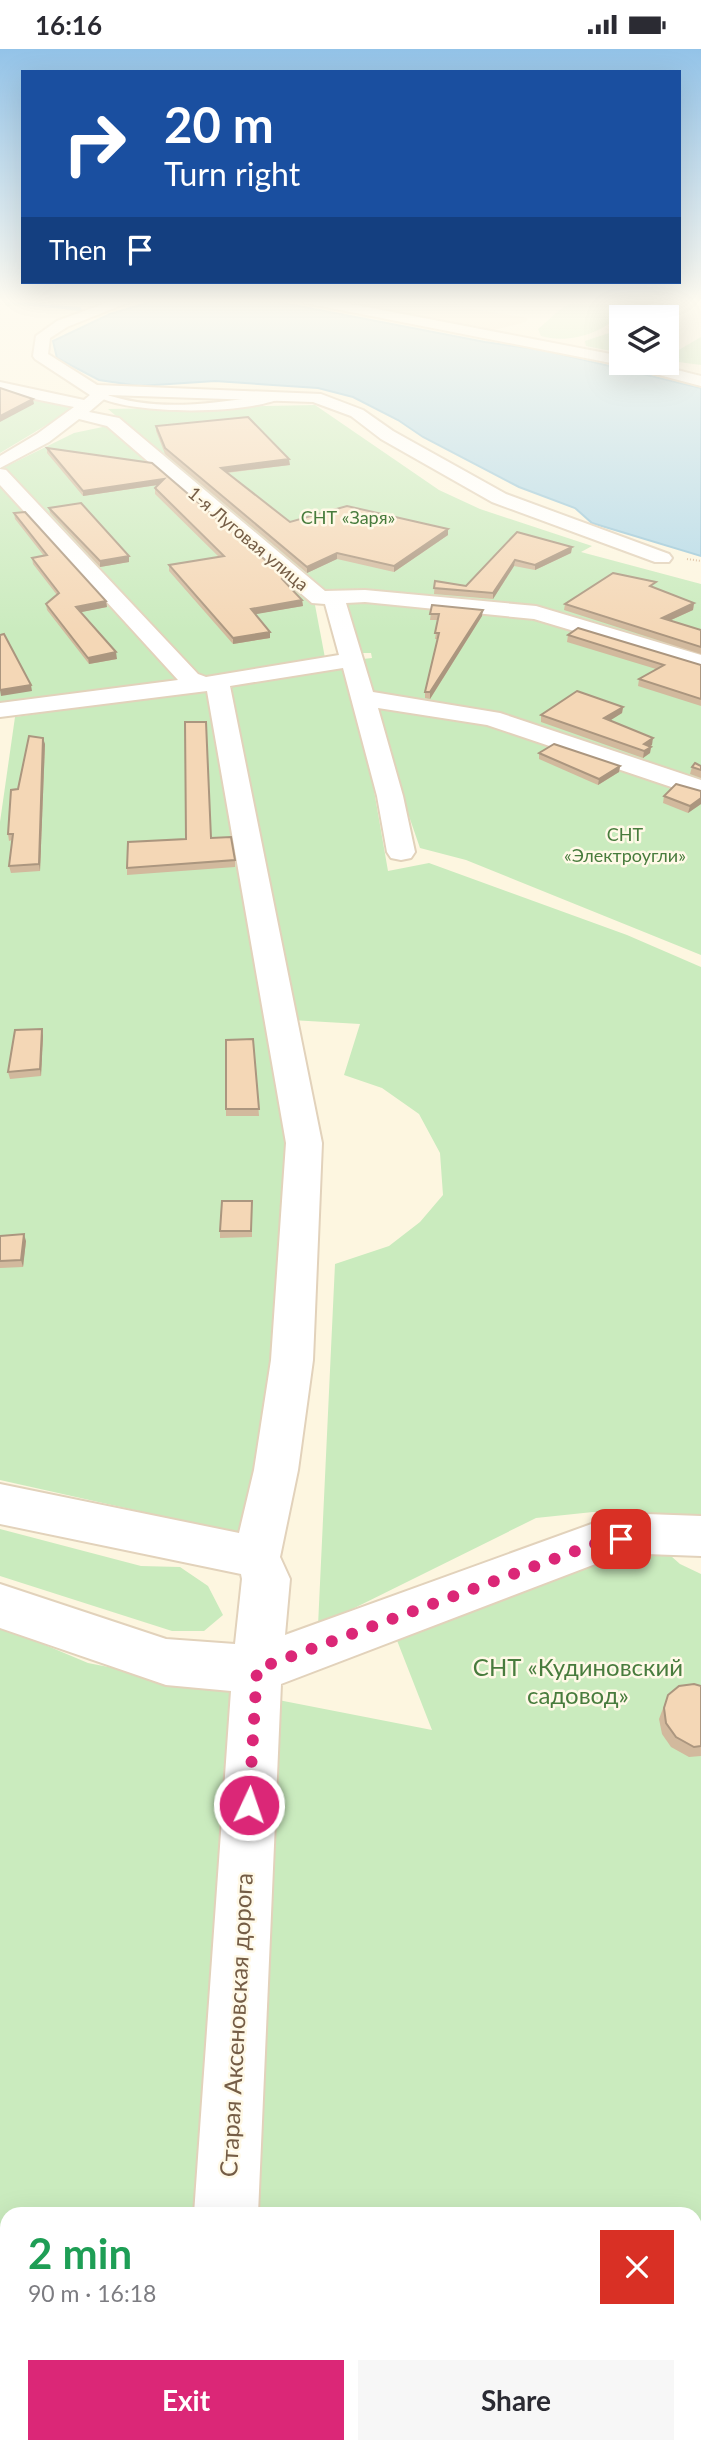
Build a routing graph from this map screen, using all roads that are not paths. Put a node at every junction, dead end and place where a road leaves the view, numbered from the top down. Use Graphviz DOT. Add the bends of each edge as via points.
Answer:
graph roads {
  1 [pos="76,411"];
  2 [pos="100,411"];
  3 [pos="353,411"];
  4 [pos="0,464"];
  5 [pos="0,474"];
  6 [pos="662,558"];
  7 [pos="327,598"];
  8 [pos="352,661"];
  9 [pos="701,662"];
  10 [pos="211,683"];
  11 [pos="363,698"];
  12 [pos="0,710"];
  13 [pos="701,789"];
  14 [pos="401,852"];
  15 [pos="0,1504"];
  16 [pos="701,1536"];
  17 [pos="257,1557"];
  18 [pos="0,1606"];
  19 [pos="257,1669"];
  20 [pos="226,2207"];
  1 -- 4 [label="street"];
  2 -- 7 [label="street, 1-я Луговая улица"];
  3 -- 6 [label="street" via="499,498"];
  5 -- 10 [label="street" via="190,679"];
  7 -- 8 [label="street"];
  7 -- 9 [label="street" via="365,596 536,613"];
  8 -- 10 [label="street"];
  8 -- 11 [label="street"];
  10 -- 12 [label="street"];
  10 -- 17 [label="street" via="304,1143 292,1360"];
  11 -- 13 [label="street" via="491,718"];
  11 -- 14 [label="street"];
  15 -- 17 [label="street"];
  16 -- 19 [label="street" via="646,1534 597,1543"];
  17 -- 19 [label="street, Старая Аксеновская дорога" via="266,1579"];
  18 -- 19 [label="street" via="166,1662"];
  19 -- 20 [label="street, Старая Аксеновская дорога"];
}
